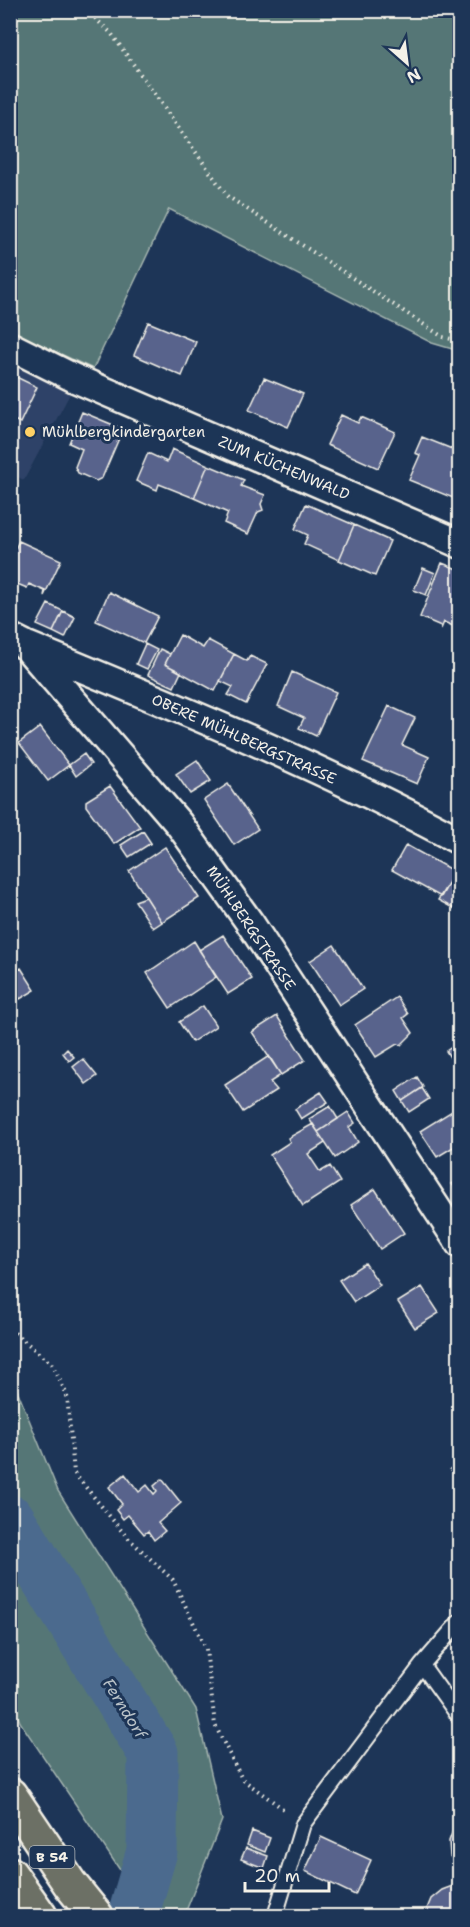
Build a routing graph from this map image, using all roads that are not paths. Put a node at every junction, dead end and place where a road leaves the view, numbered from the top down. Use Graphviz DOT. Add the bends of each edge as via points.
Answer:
graph roads {
  1 [pos="10,346"];
  2 [pos="459,543"];
  3 [pos="17,641"];
  4 [pos="459,842"];
  5 [pos="459,1244"];
  6 [pos="459,1621"];
  7 [pos="422,1665"];
  8 [pos="459,1718"];
  9 [pos="10,1795"];
  10 [pos="10,1874"];
  11 [pos="40,1917"];
  12 [pos="96,1917"];
  13 [pos="275,1917"];
  1 -- 2 [label="street, ZUM KÜCHENWALD" via="74,378"];
  3 -- 4 [label="street, OBERE MÜHLBERGSTRASSE" via="184,711 406,812"];
  3 -- 5 [label="street, MÜHLBERGSTRASSE" via="179,824 250,923"];
  6 -- 7 [label="lane"];
  7 -- 8 [label="lane"];
  7 -- 13 [label="lane" via="303,1824"];
  9 -- 12 [label="highway, B 54"];
  10 -- 11 [label="highway, B 54"];
}
